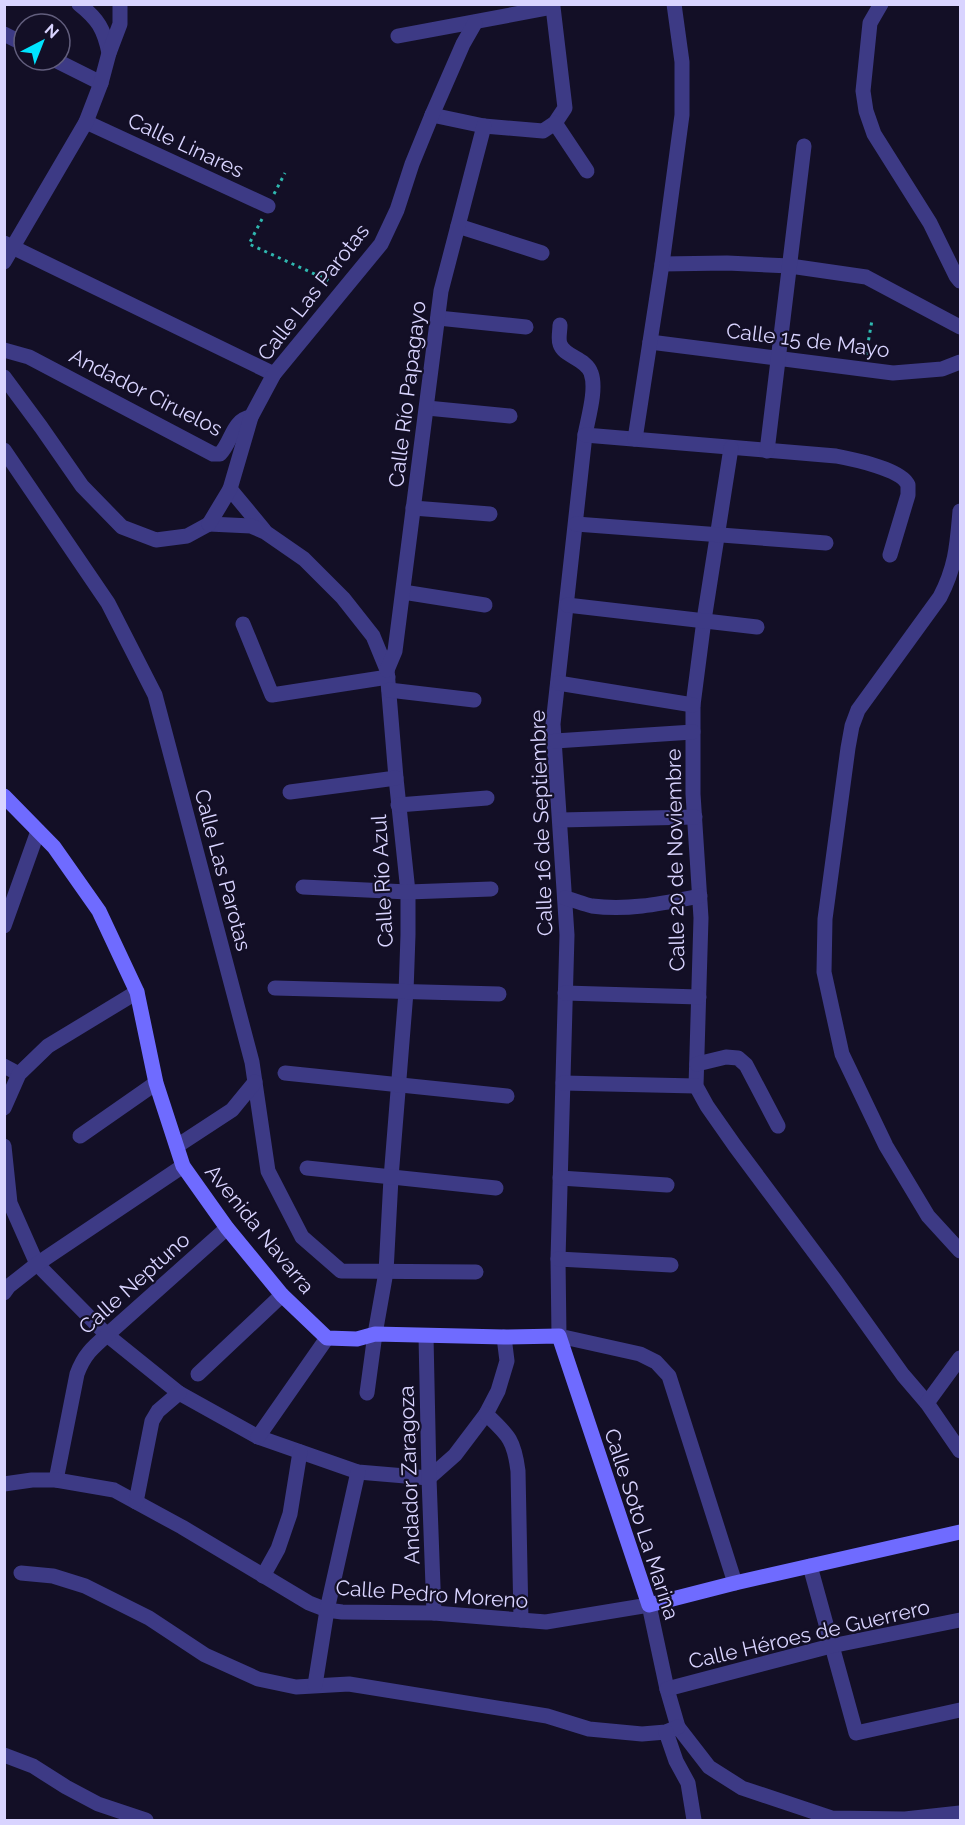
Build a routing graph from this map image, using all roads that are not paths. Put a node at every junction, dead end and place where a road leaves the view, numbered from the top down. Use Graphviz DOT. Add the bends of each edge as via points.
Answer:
graph roads {
  1 [pos="79,4"];
  2 [pos="120,4"];
  3 [pos="674,4"];
  4 [pos="881,4"];
  5 [pos="521,9"];
  6 [pos="475,23"];
  7 [pos="398,36"];
  8 [pos="109,53"];
  9 [pos="72,68"];
  10 [pos="101,83"];
  11 [pos="432,115"];
  12 [pos="86,122"];
  13 [pos="555,123"];
  14 [pos="484,126"];
  15 [pos="804,146"];
  16 [pos="587,171"];
  17 [pos="268,206"];
  18 [pos="458,226"];
  19 [pos="8,245"];
  20 [pos="542,253"];
  21 [pos="4,262"];
  22 [pos="662,264"];
  23 [pos="790,266"];
  24 [pos="960,281"];
  25 [pos="438,318"];
  26 [pos="560,325"];
  27 [pos="526,327"];
  28 [pos="960,327"];
  29 [pos="650,342"];
  30 [pos="4,350"];
  31 [pos="778,358"];
  32 [pos="960,362"];
  33 [pos="274,374"];
  34 [pos="4,377"];
  35 [pos="427,408"];
  36 [pos="251,417"];
  37 [pos="510,417"];
  38 [pos="585,435"];
  39 [pos="635,439"];
  40 [pos="731,448"];
  41 [pos="4,450"];
  42 [pos="767,451"];
  43 [pos="230,489"];
  44 [pos="413,508"];
  45 [pos="960,511"];
  46 [pos="490,514"];
  47 [pos="576,524"];
  48 [pos="209,525"];
  49 [pos="266,532"];
  50 [pos="717,535"];
  51 [pos="826,543"];
  52 [pos="890,555"];
  53 [pos="403,592"];
  54 [pos="485,605"];
  55 [pos="567,605"];
  56 [pos="704,620"];
  57 [pos="243,624"];
  58 [pos="757,627"];
  59 [pos="388,679"];
  60 [pos="558,683"];
  61 [pos="474,700"];
  62 [pos="693,705"];
  63 [pos="693,732"];
  64 [pos="555,741"];
  65 [pos="396,778"];
  66 [pos="290,792"];
  67 [pos="5,796"];
  68 [pos="487,798"];
  69 [pos="398,805"];
  70 [pos="695,817"];
  71 [pos="560,820"];
  72 [pos="38,831"];
  73 [pos="303,887"];
  74 [pos="491,889"];
  75 [pos="408,892"];
  76 [pos="700,896"];
  77 [pos="565,898"];
  78 [pos="4,926"];
  79 [pos="275,988"];
  80 [pos="137,992"];
  81 [pos="406,992"];
  82 [pos="565,993"];
  83 [pos="499,994"];
  84 [pos="699,996"];
  85 [pos="697,1064"];
  86 [pos="4,1065"];
  87 [pos="285,1073"];
  88 [pos="19,1074"];
  89 [pos="255,1082"];
  90 [pos="156,1083"];
  91 [pos="563,1083"];
  92 [pos="398,1086"];
  93 [pos="696,1086"];
  94 [pos="507,1096"];
  95 [pos="4,1108"];
  96 [pos="777,1126"];
  97 [pos="80,1137"];
  98 [pos="4,1146"];
  99 [pos="177,1146"];
  100 [pos="183,1166"];
  101 [pos="6,1167"];
  102 [pos="307,1168"];
  103 [pos="391,1178"];
  104 [pos="560,1178"];
  105 [pos="667,1185"];
  106 [pos="496,1188"];
  107 [pos="7,1204"];
  108 [pos="227,1228"];
  109 [pos="960,1251"];
  110 [pos="558,1259"];
  111 [pos="38,1264"];
  112 [pos="671,1265"];
  113 [pos="386,1272"];
  114 [pos="476,1272"];
  115 [pos="4,1293"];
  116 [pos="282,1295"];
  117 [pos="375,1334"];
  118 [pos="107,1335"];
  119 [pos="426,1336"];
  120 [pos="559,1336"];
  121 [pos="327,1338"];
  122 [pos="504,1338"];
  123 [pos="960,1358"];
  124 [pos="198,1374"];
  125 [pos="179,1393"];
  126 [pos="367,1393"];
  127 [pos="927,1403"];
  128 [pos="486,1414"];
  129 [pos="258,1437"];
  130 [pos="960,1451"];
  131 [pos="300,1452"];
  132 [pos="358,1472"];
  133 [pos="429,1478"];
  134 [pos="56,1480"];
  135 [pos="4,1484"];
  136 [pos="136,1502"];
  137 [pos="960,1533"];
  138 [pos="810,1566"];
  139 [pos="21,1573"];
  140 [pos="263,1576"];
  141 [pos="735,1583"];
  142 [pos="649,1605"];
  143 [pos="327,1610"];
  144 [pos="434,1613"];
  145 [pos="520,1620"];
  146 [pos="960,1620"];
  147 [pos="831,1646"];
  148 [pos="315,1686"];
  149 [pos="667,1689"];
  150 [pos="960,1710"];
  151 [pos="672,1729"];
  152 [pos="4,1755"];
  153 [pos="960,1814"];
  154 [pos="146,1821"];
  155 [pos="694,1821"];
  1 -- 8 [label="street" via="92,14 105,34"];
  2 -- 8 [label="street" via="120,24"];
  3 -- 22 [label="street" via="682,115"];
  4 -- 24 [label="street" via="870,23 863,91 866,111 874,134"];
  5 -- 6 [label="street"];
  5 -- 13 [label="street" via="553,7 566,108"];
  6 -- 7 [label="street"];
  6 -- 11 [label="street, Calle Las Parotas"];
  8 -- 10 [label="street"];
  9 -- 10 [label="street"];
  10 -- 12 [label="street"];
  11 -- 14 [label="street"];
  11 -- 33 [label="street, Calle Las Parotas" via="381,244"];
  12 -- 17 [label="street, Calle Linares"];
  12 -- 19 [label="street"];
  13 -- 14 [label="street" via="543,131"];
  13 -- 16 [label="street"];
  14 -- 18 [label="street, Calle Río Papagayo"];
  15 -- 23 [label="street"];
  18 -- 20 [label="street"];
  18 -- 25 [label="street, Calle Río Papagayo"];
  19 -- 21 [label="street"];
  19 -- 33 [label="street"];
  22 -- 23 [label="street"];
  22 -- 29 [label="street"];
  23 -- 28 [label="street" via="866,278"];
  23 -- 31 [label="street"];
  25 -- 27 [label="street"];
  25 -- 35 [label="street, Calle Río Papagayo"];
  26 -- 38 [label="street, Calle 16 de Septiembre" via="559,343 563,350 586,364 591,373 593,389"];
  29 -- 31 [label="street, Calle 15 de Mayo"];
  29 -- 39 [label="street"];
  30 -- 36 [label="street, Andador Ciruelos" via="29,357 213,454 225,450 239,422"];
  31 -- 32 [label="street, Calle 15 de Mayo" via="893,373 942,369"];
  31 -- 42 [label="street"];
  33 -- 36 [label="street, Calle Las Parotas"];
  34 -- 48 [label="street" via="82,486 122,527 156,540 187,536"];
  35 -- 37 [label="street"];
  35 -- 44 [label="street, Calle Río Papagayo"];
  36 -- 43 [label="street, Calle Las Parotas"];
  38 -- 39 [label="street"];
  38 -- 47 [label="street, Calle 16 de Septiembre"];
  39 -- 40 [label="street"];
  40 -- 42 [label="street"];
  40 -- 50 [label="street, Calle 20 de Noviembre"];
  41 -- 89 [label="street, Calle Las Parotas" via="108,603 155,695"];
  42 -- 52 [label="street" via="836,456 871,464 901,477 908,485 908,495"];
  43 -- 48 [label="street, Calle Las Parotas"];
  43 -- 49 [label="street"];
  44 -- 46 [label="street"];
  44 -- 53 [label="street, Calle Río Papagayo"];
  45 -- 109 [label="street" via="950,579 858,710 852,726 825,919 824,972 842,1054 886,1146 928,1216"];
  47 -- 50 [label="street"];
  47 -- 55 [label="street, Calle 16 de Septiembre"];
  48 -- 49 [label="street, Calle Río Azul" via="251,526"];
  49 -- 59 [label="street, Calle Río Azul" via="304,560 343,598 373,636"];
  50 -- 51 [label="street"];
  50 -- 56 [label="street, Calle 20 de Noviembre"];
  53 -- 54 [label="street"];
  53 -- 59 [label="street, Calle Río Papagayo"];
  55 -- 56 [label="street"];
  55 -- 60 [label="street, Calle 16 de Septiembre"];
  56 -- 58 [label="street"];
  56 -- 62 [label="street, Calle 20 de Noviembre"];
  57 -- 59 [label="street" via="272,695"];
  59 -- 61 [label="street"];
  59 -- 65 [label="street, Calle Río Azul"];
  60 -- 62 [label="street"];
  60 -- 64 [label="street, Calle 16 de Septiembre"];
  62 -- 63 [label="street, Calle 20 de Noviembre"];
  63 -- 64 [label="street"];
  63 -- 70 [label="street, Calle 20 de Noviembre"];
  64 -- 71 [label="street, Calle 16 de Septiembre"];
  65 -- 66 [label="street"];
  65 -- 69 [label="street, Calle Río Azul"];
  67 -- 72 [label="street, Avenida Navarra"];
  68 -- 69 [label="street"];
  69 -- 75 [label="street, Calle Río Azul"];
  70 -- 71 [label="street"];
  70 -- 76 [label="street, Calle 20 de Noviembre"];
  71 -- 77 [label="street, Calle 16 de Septiembre"];
  72 -- 78 [label="street"];
  72 -- 80 [label="street, Avenida Navarra" via="54,847 99,911"];
  73 -- 75 [label="street"];
  74 -- 75 [label="street"];
  75 -- 81 [label="street, Calle Río Azul"];
  76 -- 77 [label="street" via="644,907 608,908"];
  76 -- 84 [label="street, Calle 20 de Noviembre"];
  77 -- 82 [label="street, Calle 16 de Septiembre"];
  79 -- 81 [label="street"];
  80 -- 88 [label="street" via="48,1046"];
  80 -- 90 [label="street, Avenida Navarra"];
  81 -- 83 [label="street"];
  81 -- 92 [label="street, Calle Río Azul"];
  82 -- 84 [label="street"];
  82 -- 91 [label="street, Calle 16 de Septiembre"];
  84 -- 85 [label="street, Calle 20 de Noviembre"];
  85 -- 93 [label="street, Calle 20 de Noviembre"];
  85 -- 96 [label="street" via="738,1058 746,1065"];
  86 -- 88 [label="street"];
  87 -- 92 [label="street"];
  88 -- 95 [label="street"];
  89 -- 99 [label="street" via="232,1110"];
  89 -- 113 [label="street, Calle Las Parotas" via="268,1171 302,1237 341,1271"];
  90 -- 97 [label="street"];
  90 -- 99 [label="street, Avenida Navarra"];
  91 -- 93 [label="street"];
  91 -- 104 [label="street, Calle 16 de Septiembre"];
  92 -- 94 [label="street"];
  92 -- 103 [label="street, Calle Río Azul"];
  93 -- 127 [label="street" via="735,1146"];
  98 -- 101 [label="street"];
  99 -- 100 [label="street, Avenida Navarra"];
  100 -- 108 [label="street, Avenida Navarra"];
  100 -- 111 [label="street"];
  101 -- 107 [label="street"];
  102 -- 103 [label="street"];
  103 -- 106 [label="street"];
  103 -- 113 [label="street, Calle Río Azul"];
  104 -- 105 [label="street"];
  104 -- 110 [label="street, Calle 16 de Septiembre"];
  107 -- 111 [label="street"];
  108 -- 116 [label="street, Avenida Navarra"];
  108 -- 118 [label="street, Calle Neptuno"];
  110 -- 112 [label="street"];
  110 -- 120 [label="street, Calle 16 de Septiembre"];
  111 -- 115 [label="street"];
  111 -- 118 [label="street"];
  113 -- 114 [label="street, Calle Las Parotas"];
  113 -- 117 [label="street, Calle Río Azul"];
  116 -- 121 [label="street, Avenida Navarra"];
  116 -- 124 [label="street"];
  117 -- 119 [label="street"];
  117 -- 121 [label="street" via="357,1339"];
  117 -- 126 [label="street, Calle Río Azul"];
  118 -- 125 [label="street"];
  118 -- 134 [label="street, Calle Neptuno" via="82,1360 77,1374"];
  119 -- 122 [label="street"];
  119 -- 133 [label="street, Andador Zaragoza"];
  120 -- 122 [label="street"];
  120 -- 141 [label="street" via="640,1354 656,1362 669,1376"];
  120 -- 142 [label="street, Calle Soto La Marina"];
  121 -- 129 [label="street"];
  122 -- 128 [label="street" via="507,1361"];
  123 -- 127 [label="street"];
  125 -- 129 [label="street"];
  125 -- 136 [label="street" via="152,1421"];
  127 -- 130 [label="street"];
  128 -- 133 [label="street" via="455,1455"];
  128 -- 145 [label="street" via="506,1433 515,1449"];
  129 -- 131 [label="street"];
  131 -- 132 [label="street"];
  131 -- 140 [label="street" via="290,1514"];
  132 -- 133 [label="street"];
  132 -- 143 [label="street"];
  133 -- 144 [label="street, Andador Zaragoza"];
  134 -- 135 [label="street, Calle Pedro Moreno"];
  134 -- 136 [label="street, Calle Pedro Moreno" via="114,1490"];
  136 -- 140 [label="street, Calle Pedro Moreno"];
  137 -- 138 [label="street, Calle Pedro Moreno"];
  138 -- 141 [label="street, Calle Pedro Moreno"];
  138 -- 147 [label="street"];
  139 -- 148 [label="street" via="53,1576 85,1586 149,1618 205,1655 258,1679 296,1687"];
  140 -- 143 [label="street, Calle Pedro Moreno" via="309,1604"];
  141 -- 142 [label="street, Calle Pedro Moreno"];
  142 -- 145 [label="street, Calle Pedro Moreno" via="546,1622"];
  142 -- 149 [label="street, Calle Soto La Marina"];
  143 -- 144 [label="street, Calle Pedro Moreno"];
  143 -- 148 [label="street"];
  144 -- 145 [label="street, Calle Pedro Moreno"];
  146 -- 147 [label="street, Calle Héroes de Guerrero"];
  147 -- 149 [label="street, Calle Héroes de Guerrero"];
  147 -- 150 [label="street" via="856,1733"];
  148 -- 151 [label="street" via="349,1684 547,1716 589,1729 642,1734"];
  149 -- 151 [label="street, Calle Soto La Marina"];
  151 -- 153 [label="street" via="709,1767 742,1788 832,1818 905,1819"];
  151 -- 155 [label="street, Calle Soto La Marina" via="676,1761 688,1783"];
  152 -- 154 [label="street" via="33,1766 98,1804"];
}
